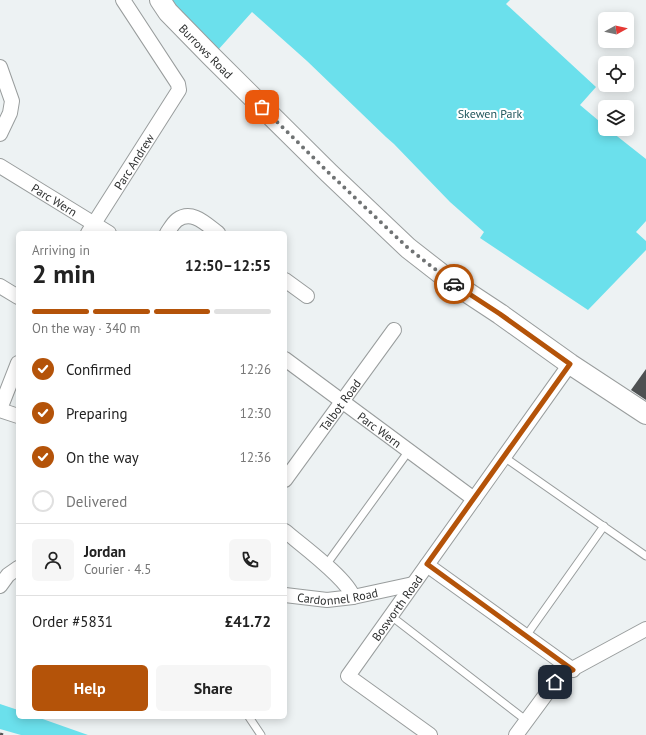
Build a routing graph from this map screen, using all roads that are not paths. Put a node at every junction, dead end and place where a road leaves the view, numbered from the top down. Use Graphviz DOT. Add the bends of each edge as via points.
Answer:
graph roads {
  1 [pos="123,0"];
  2 [pos="160,0"];
  3 [pos="0,67"];
  4 [pos="0,134"];
  5 [pos="0,166"];
  6 [pos="91,228"];
  7 [pos="102,231"];
  8 [pos="168,231"];
  9 [pos="215,231"];
  10 [pos="287,281"];
  11 [pos="0,286"];
  12 [pos="16,296"];
  13 [pos="307,296"];
  14 [pos="394,330"];
  15 [pos="287,360"];
  16 [pos="570,364"];
  17 [pos="16,368"];
  18 [pos="342,401"];
  19 [pos="0,409"];
  20 [pos="646,414"];
  21 [pos="16,415"];
  22 [pos="408,452"];
  23 [pos="504,457"];
  24 [pos="287,477"];
  25 [pos="474,499"];
  26 [pos="604,526"];
  27 [pos="287,532"];
  28 [pos="646,556"];
  29 [pos="427,564"];
  30 [pos="326,565"];
  31 [pos="16,569"];
  32 [pos="413,584"];
  33 [pos="0,586"];
  34 [pos="287,595"];
  35 [pos="353,597"];
  36 [pos="391,616"];
  37 [pos="646,629"];
  38 [pos="526,636"];
  39 [pos="573,670"];
  40 [pos="250,719"];
  41 [pos="527,721"];
  42 [pos="262,735"];
  43 [pos="430,735"];
  44 [pos="516,735"];
  1 -- 6 [label="street, Parc Andrew" via="178,84 179,90"];
  2 -- 16 [label="main road, Burrows Road" via="168,12 250,96 408,248 452,283"];
  3 -- 4 [label="street" via="12,101 10,113"];
  5 -- 6 [label="street, Parc Wern"];
  6 -- 7 [label="street, Parc Wern"];
  8 -- 9 [label="street" via="176,220 187,215 195,217"];
  10 -- 13 [label="street"];
  11 -- 12 [label="street"];
  14 -- 18 [label="street, Talbot Road"];
  15 -- 18 [label="street, Parc Wern"];
  16 -- 20 [label="main road, Burrows Road"];
  16 -- 23 [label="street, Bosworth Road"];
  17 -- 19 [label="street"];
  18 -- 22 [label="street, Parc Wern"];
  18 -- 24 [label="street, Talbot Road"];
  19 -- 21 [label="street"];
  22 -- 25 [label="street, Parc Wern"];
  22 -- 30 [label="lane"];
  23 -- 25 [label="street, Bosworth Road"];
  23 -- 26 [label="lane"];
  25 -- 29 [label="street, Bosworth Road"];
  26 -- 28 [label="lane"];
  26 -- 38 [label="lane"];
  27 -- 30 [label="street"];
  29 -- 32 [label="street, Bosworth Road"];
  29 -- 38 [label="street"];
  30 -- 35 [label="street" via="351,591"];
  31 -- 33 [label="street"];
  32 -- 35 [label="street, Cardonnel Road"];
  32 -- 36 [label="street, Bosworth Road"];
  34 -- 35 [label="street, Cardonnel Road" via="327,600"];
  36 -- 41 [label="lane"];
  36 -- 43 [label="street, Bosworth Road" via="348,676"];
  37 -- 39 [label="street"];
  38 -- 39 [label="street"];
  39 -- 41 [label="street" via="563,674 555,682"];
  40 -- 42 [label="lane"];
  41 -- 44 [label="street"];
}
